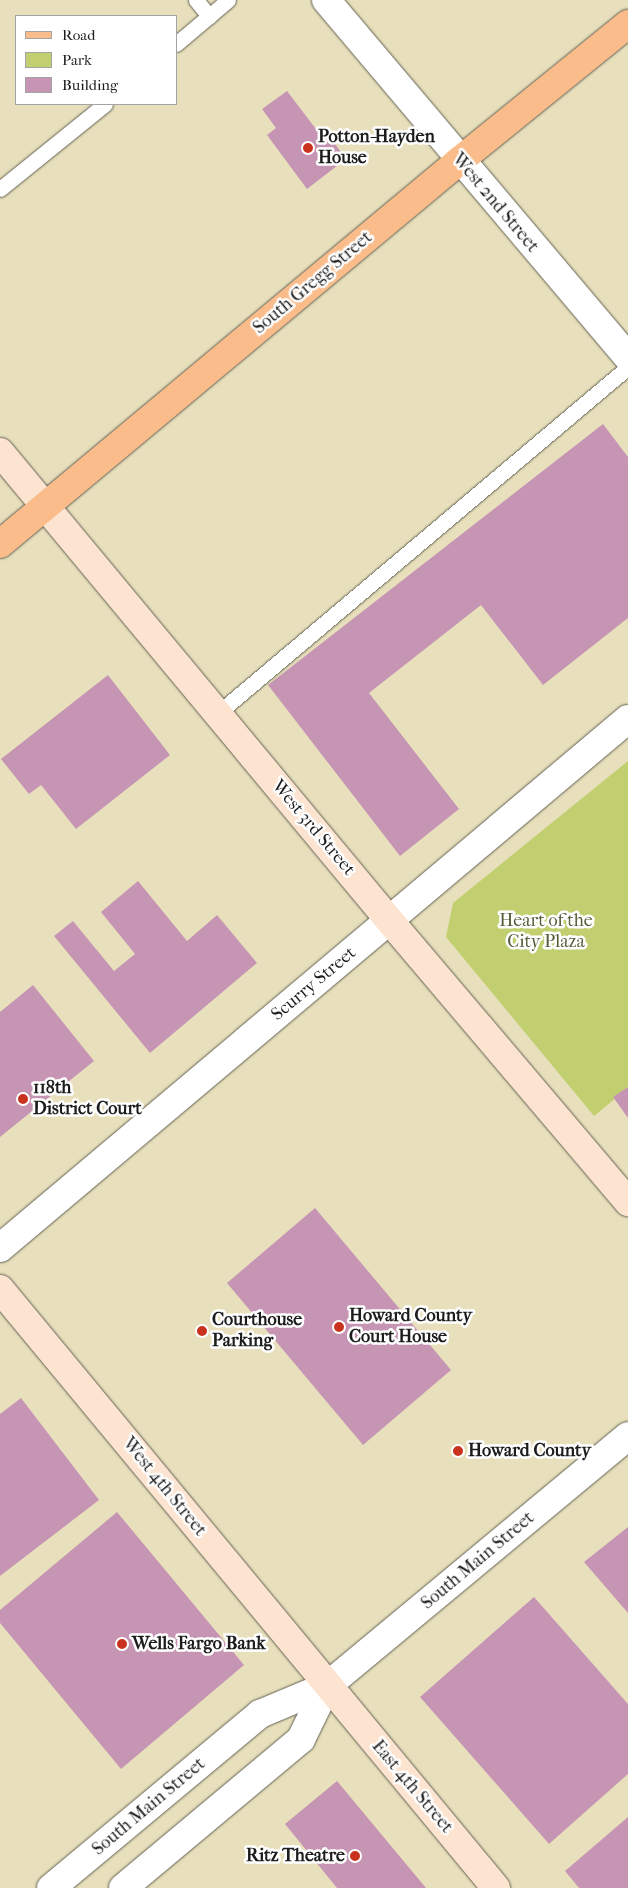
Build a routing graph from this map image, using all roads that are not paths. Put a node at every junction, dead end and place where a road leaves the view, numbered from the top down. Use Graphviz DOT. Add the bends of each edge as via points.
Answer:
graph roads {
  1 [pos="196,0"];
  2 [pos="228,0"];
  3 [pos="326,0"];
  4 [pos="209,16"];
  5 [pos="628,24"];
  6 [pos="178,42"];
  7 [pos="104,105"];
  8 [pos="460,161"];
  9 [pos="0,190"];
  10 [pos="628,358"];
  11 [pos="628,367"];
  12 [pos="0,452"];
  13 [pos="45,505"];
  14 [pos="0,544"];
  15 [pos="218,713"];
  16 [pos="628,719"];
  17 [pos="389,920"];
  18 [pos="628,1202"];
  19 [pos="0,1248"];
  20 [pos="0,1288"];
  21 [pos="628,1436"];
  22 [pos="327,1686"];
  23 [pos="51,1888"];
  24 [pos="123,1888"];
  25 [pos="496,1888"];
  1 -- 4 [label="lane"];
  2 -- 4 [label="lane"];
  3 -- 8 [label="street, West 2nd Street"];
  4 -- 6 [label="lane"];
  5 -- 8 [label="main road, South Gregg Street"];
  7 -- 9 [label="lane"];
  8 -- 10 [label="street, West 2nd Street"];
  8 -- 13 [label="main road, South Gregg Street"];
  11 -- 15 [label="lane"];
  12 -- 13 [label="main road, West 3rd Street"];
  13 -- 14 [label="main road, South Gregg Street"];
  13 -- 15 [label="main road, West 3rd Street"];
  15 -- 17 [label="main road, West 3rd Street"];
  16 -- 17 [label="street, Scurry Street"];
  17 -- 18 [label="main road, West 3rd Street"];
  17 -- 19 [label="street, Scurry Street"];
  20 -- 22 [label="main road, West 4th Street"];
  21 -- 22 [label="street, South Main Street"];
  22 -- 23 [label="street, South Main Street" via="260,1714"];
  22 -- 24 [label="street, South Main Street" via="301,1739"];
  22 -- 25 [label="main road, East 4th Street"];
}
